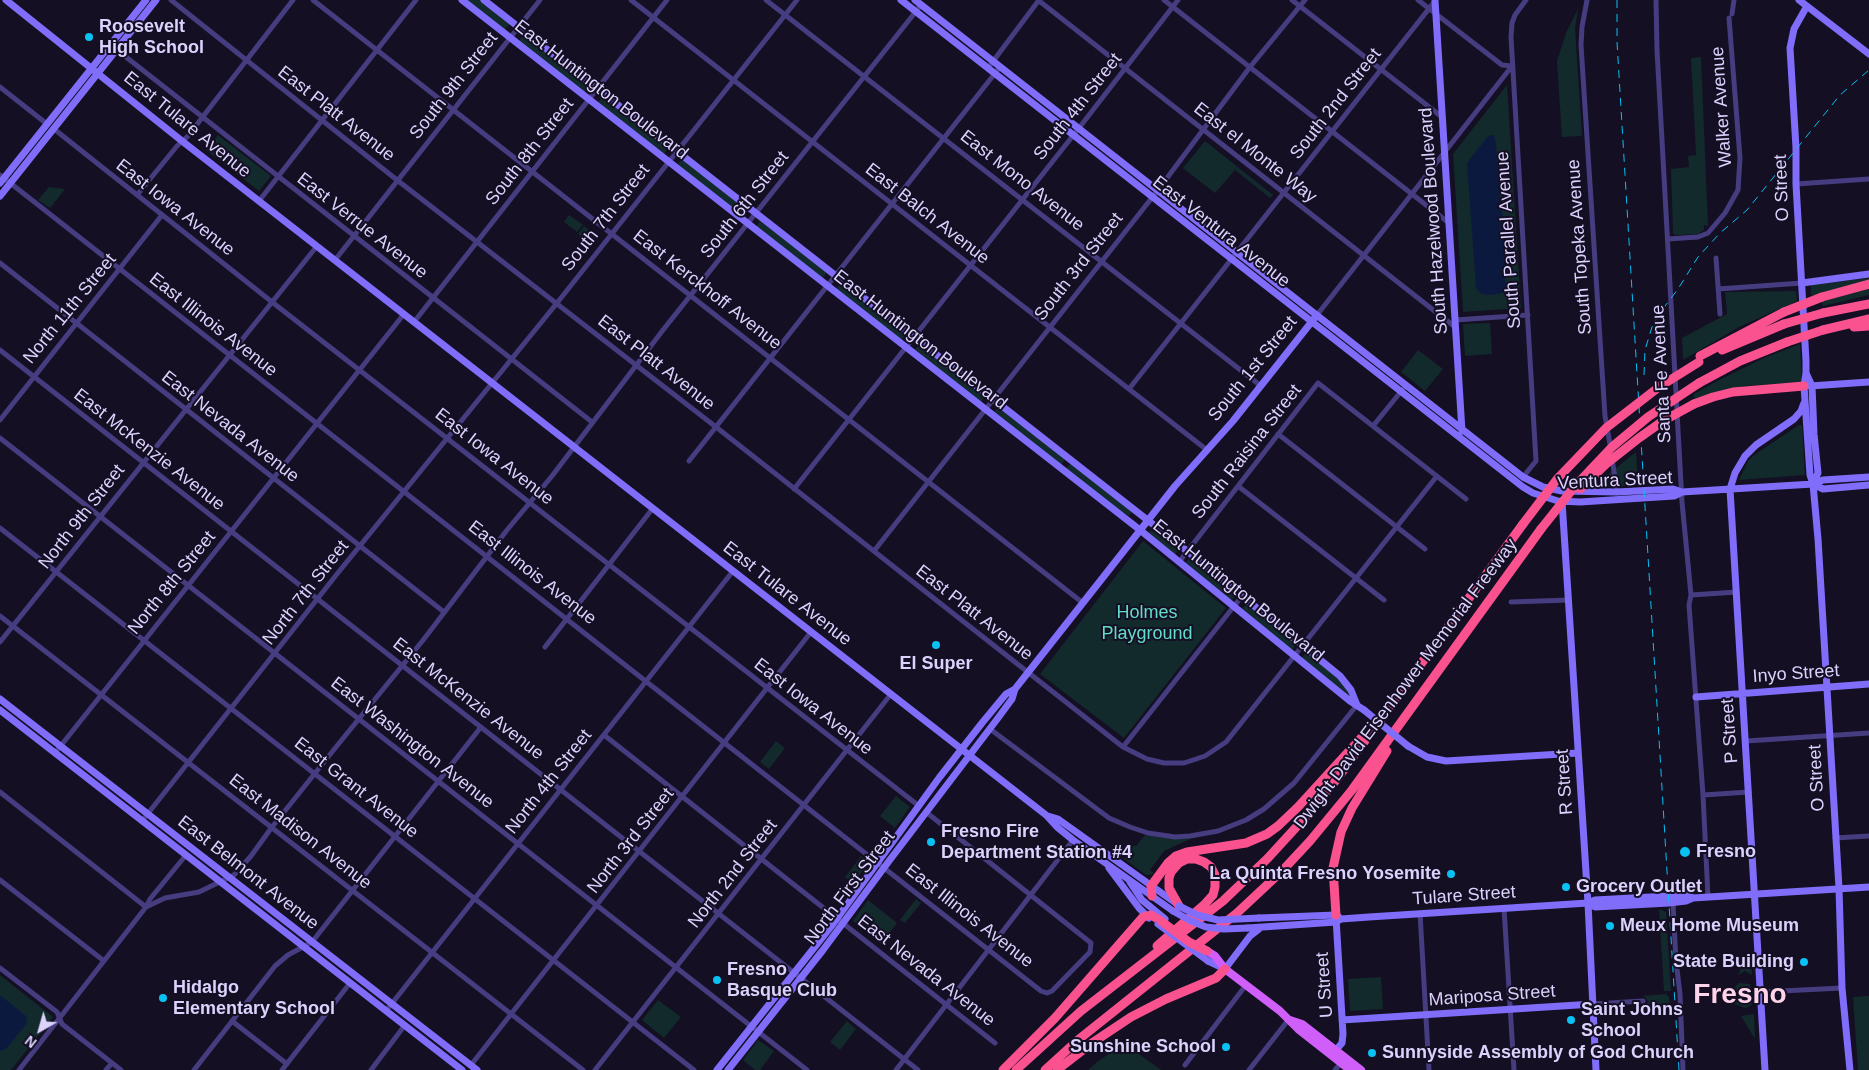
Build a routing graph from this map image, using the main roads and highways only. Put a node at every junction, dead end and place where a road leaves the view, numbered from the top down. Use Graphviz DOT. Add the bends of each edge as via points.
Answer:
graph roads {
  1 [pos="6,0"];
  2 [pos="146,0"];
  3 [pos="156,0"];
  4 [pos="462,0"];
  5 [pos="484,0"];
  6 [pos="901,0"];
  7 [pos="1436,0"];
  8 [pos="1799,0"];
  9 [pos="918,2"];
  10 [pos="1808,6"];
  11 [pos="1869,54"];
  12 [pos="92,68"];
  13 [pos="98,73"];
  14 [pos="47,124"];
  15 [pos="23,168"];
  16 [pos="1,179"];
  17 [pos="0,196"];
  18 [pos="1869,274"];
  19 [pos="1802,283"];
  20 [pos="1869,284"];
  21 [pos="1869,304"];
  22 [pos="1316,314"];
  23 [pos="1869,319"];
  24 [pos="1311,321"];
  25 [pos="1869,326"];
  26 [pos="1824,330"];
  27 [pos="1700,359"];
  28 [pos="1806,372"];
  29 [pos="1869,382"];
  30 [pos="1828,384"];
  31 [pos="1808,386"];
  32 [pos="1805,401"];
  33 [pos="1794,419"];
  34 [pos="1806,420"];
  35 [pos="1462,428"];
  36 [pos="1462,439"];
  37 [pos="1070,459"];
  38 [pos="1062,469"];
  39 [pos="1524,477"];
  40 [pos="1869,477"];
  41 [pos="1813,484"];
  42 [pos="1869,485"];
  43 [pos="1523,487"];
  44 [pos="1730,489"];
  45 [pos="1562,491"];
  46 [pos="1682,492"];
  47 [pos="1562,502"];
  48 [pos="1149,520"];
  49 [pos="1140,530"];
  50 [pos="1539,532"];
  51 [pos="1869,684"];
  52 [pos="1827,687"];
  53 [pos="1015,689"];
  54 [pos="1423,691"];
  55 [pos="1743,693"];
  56 [pos="1696,696"];
  57 [pos="0,699"];
  58 [pos="1394,701"];
  59 [pos="1357,704"];
  60 [pos="0,710"];
  61 [pos="961,749"];
  62 [pos="1578,753"];
  63 [pos="969,755"];
  64 [pos="940,794"];
  65 [pos="919,806"];
  66 [pos="1046,815"];
  67 [pos="1075,836"];
  68 [pos="907,837"];
  69 [pos="1102,860"];
  70 [pos="1119,862"];
  71 [pos="881,864"];
  72 [pos="1129,879"];
  73 [pos="1151,886"];
  74 [pos="1869,887"];
  75 [pos="1839,888"];
  76 [pos="1755,894"];
  77 [pos="1152,896"];
  78 [pos="1692,898"];
  79 [pos="1588,903"];
  80 [pos="1177,907"];
  81 [pos="1146,915"];
  82 [pos="1338,919"];
  83 [pos="1161,921"];
  84 [pos="1264,927"];
  85 [pos="1210,956"];
  86 [pos="1225,969"];
  87 [pos="1108,989"];
  88 [pos="1593,1004"];
  89 [pos="1289,1019"];
  90 [pos="1342,1020"];
  91 [pos="405,1025"];
  92 [pos="1304,1034"];
  93 [pos="444,1044"];
  94 [pos="1336,1050"];
  95 [pos="1341,1063"];
  96 [pos="474,1068"];
  97 [pos="460,1069"];
  98 [pos="717,1070"];
  99 [pos="728,1070"];
  100 [pos="1003,1070"];
  101 [pos="1016,1070"];
  102 [pos="1045,1070"];
  103 [pos="1057,1070"];
  104 [pos="1350,1070"];
  105 [pos="1356,1070"];
  106 [pos="1361,1070"];
  107 [pos="1596,1070"];
  108 [pos="1765,1070"];
  109 [pos="1850,1070"];
  1 -- 12 [label="main road, East Tulare Avenue"];
  2 -- 12 [label="main road"];
  3 -- 13 [label="main road"];
  4 -- 38 [label="main road, East Huntington Boulevard"];
  5 -- 37 [label="main road, East Huntington Boulevard"];
  6 -- 24 [label="main road, East Ventura Avenue"];
  7 -- 35 [label="main road, South Hazelwood Boulevard"];
  8 -- 10 [label="main road"];
  9 -- 22 [label="main road, East Ventura Avenue"];
  10 -- 11 [label="main road"];
  10 -- 19 [label="main road, O Street" via="1794,29 1790,48"];
  12 -- 13 [label="main road, East Tulare Avenue"];
  12 -- 14 [label="main road"];
  13 -- 15 [label="main road"];
  13 -- 61 [label="main road, East Tulare Avenue"];
  14 -- 15 [label="main road"];
  14 -- 16 [label="main road"];
  15 -- 17 [label="main road"];
  18 -- 19 [label="main road"];
  19 -- 28 [label="main road, O Street"];
  20 -- 27 [label="highway, bridge" via="1784,312"];
  21 -- 27 [label="highway, bridge" via="1784,324"];
  22 -- 24 [label="main road, South 1st Street"];
  22 -- 35 [label="main road, East Ventura Avenue"];
  23 -- 26 [label="highway"];
  24 -- 36 [label="main road, East Ventura Avenue"];
  24 -- 48 [label="main road, South 1st Street"];
  25 -- 26 [label="highway"];
  26 -- 50 [label="highway, bridge" via="1740,361 1699,383 1648,417 1612,447 1576,485"];
  27 -- 58 [label="highway, Dwight David Eisenhower Memorial Freeway, bridge" via="1658,383 1602,431 1571,463"];
  28 -- 30 [label="main road"];
  28 -- 31 [label="main road, O Street"];
  29 -- 30 [label="main road"];
  30 -- 31 [label="main road"];
  31 -- 32 [label="main road, O Street"];
  31 -- 41 [label="main road, O Street" via="1818,473"];
  31 -- 50 [label="highway, bridge" via="1733,392 1694,404 1663,421 1622,451"];
  32 -- 33 [label="main road, P Street"];
  32 -- 34 [label="main road, O Street"];
  33 -- 34 [label="main road"];
  33 -- 44 [label="main road, P Street" via="1745,456"];
  34 -- 41 [label="main road, O Street"];
  35 -- 36 [label="main road, South Hazelwood Boulevard"];
  35 -- 39 [label="main road, East Ventura Avenue"];
  36 -- 43 [label="main road, East Ventura Avenue"];
  37 -- 38 [label="main road"];
  37 -- 48 [label="main road, East Huntington Boulevard"];
  38 -- 49 [label="main road, East Huntington Boulevard"];
  39 -- 45 [label="main road, Ventura Street" via="1543,487"];
  40 -- 41 [label="main road, Ventura Street" via="1823,480"];
  41 -- 42 [label="main road, Ventura Street" via="1823,488"];
  41 -- 44 [label="main road, Ventura Street"];
  41 -- 52 [label="main road, O Street"];
  43 -- 47 [label="main road, Ventura Street" via="1542,497"];
  44 -- 46 [label="main road, Ventura Street"];
  44 -- 55 [label="main road, P Street"];
  45 -- 46 [label="main road, Ventura Street" via="1673,489"];
  45 -- 47 [label="main road, R Street"];
  46 -- 47 [label="main road, Ventura Street" via="1666,497"];
  47 -- 62 [label="main road, R Street"];
  48 -- 49 [label="main road, South 1st Street"];
  48 -- 59 [label="main road, East Huntington Boulevard" via="1347,683"];
  49 -- 53 [label="main road, South 1st Street"];
  49 -- 59 [label="main road, East Huntington Boulevard"];
  50 -- 54 [label="highway, Dwight David Eisenhower Memorial Freeway"];
  51 -- 52 [label="main road, Inyo Street"];
  52 -- 55 [label="main road, Inyo Street"];
  52 -- 75 [label="main road, O Street"];
  53 -- 61 [label="main road, South 1st Street" via="1006,694"];
  53 -- 63 [label="main road, South 1st Street" via="1012,700"];
  54 -- 82 [label="highway" via="1344,824 1333,868"];
  54 -- 102 [label="highway, Dwight David Eisenhower Memorial Freeway" via="1341,804 1283,870 1231,919 1085,1034"];
  55 -- 56 [label="main road, Inyo Street"];
  55 -- 76 [label="main road, P Street"];
  57 -- 93 [label="main road, East Belmont Avenue"];
  58 -- 73 [label="highway" via="1278,826 1246,842 1178,855"];
  58 -- 87 [label="highway, Dwight David Eisenhower Memorial Freeway" via="1337,779 1268,858 1223,901"];
  59 -- 62 [label="main road, East Huntington Boulevard, bridge" via="1408,746 1427,757 1446,761"];
  60 -- 91 [label="main road, East Belmont Avenue"];
  61 -- 63 [label="main road, East Tulare Avenue"];
  61 -- 65 [label="main road, South 1st Street"];
  62 -- 79 [label="main road, R Street"];
  63 -- 64 [label="main road, South 1st Street"];
  63 -- 66 [label="main road, East Tulare Avenue"];
  64 -- 68 [label="main road, North First Street"];
  65 -- 68 [label="main road"];
  65 -- 71 [label="main road, North First Street"];
  66 -- 67 [label="main road, East Tulare Avenue"];
  66 -- 67 [label="main road, East Tulare Avenue" via="1058,819"];
  67 -- 69 [label="main road, East Tulare Avenue"];
  67 -- 70 [label="main road, East Tulare Avenue"];
  68 -- 71 [label="main road, North First Street"];
  69 -- 72 [label="main road, East Tulare Avenue"];
  69 -- 81 [label="main road"];
  70 -- 72 [label="main road"];
  70 -- 73 [label="main road, East Tulare Avenue"];
  71 -- 98 [label="main road, North First Street"];
  71 -- 99 [label="main road, North First Street" via="844,923"];
  72 -- 77 [label="main road, East Tulare Avenue"];
  72 -- 83 [label="main road"];
  73 -- 77 [label="highway"];
  73 -- 80 [label="main road, East Tulare Avenue"];
  74 -- 75 [label="main road, Tulare Street"];
  75 -- 76 [label="main road, Tulare Street"];
  75 -- 109 [label="main road, O Street" via="1842,988"];
  76 -- 78 [label="main road, Tulare Street"];
  76 -- 108 [label="main road, P Street"];
  77 -- 80 [label="main road, East Tulare Avenue"];
  78 -- 79 [label="main road, Tulare Street" via="1687,895 1594,900"];
  78 -- 79 [label="main road, Tulare Street" via="1686,902 1595,907"];
  79 -- 82 [label="main road, Tulare Street"];
  79 -- 88 [label="main road, R Street"];
  80 -- 82 [label="main road, Tulare Street, bridge" via="1224,920"];
  80 -- 84 [label="main road, Tulare Street, bridge" via="1191,922 1206,927"];
  80 -- 87 [label="highway" via="1169,885 1173,868 1191,859 1208,864 1216,882 1211,897"];
  81 -- 83 [label="highway"];
  81 -- 100 [label="highway" via="1055,1018"];
  82 -- 84 [label="main road, Tulare Street"];
  82 -- 90 [label="main road, U Street"];
  83 -- 85 [label="highway, bridge"];
  84 -- 86 [label="main road" via="1250,936"];
  85 -- 86 [label="main road"];
  86 -- 89 [label="main road"];
  86 -- 103 [label="highway" via="1216,978 1131,1017"];
  87 -- 101 [label="highway, Dwight David Eisenhower Memorial Freeway"];
  88 -- 90 [label="main road, Mariposa Street"];
  88 -- 107 [label="main road, R Street"];
  89 -- 92 [label="main road"];
  89 -- 94 [label="main road" via="1302,1024"];
  90 -- 94 [label="main road, U Street" via="1343,1039"];
  91 -- 93 [label="main road" via="410,1024"];
  91 -- 97 [label="main road, East Belmont Avenue"];
  92 -- 94 [label="main road" via="1331,1051"];
  92 -- 95 [label="main road"];
  93 -- 96 [label="main road, East Belmont Avenue"];
  94 -- 106 [label="main road"];
  95 -- 104 [label="main road"];
  95 -- 105 [label="main road"];
}
